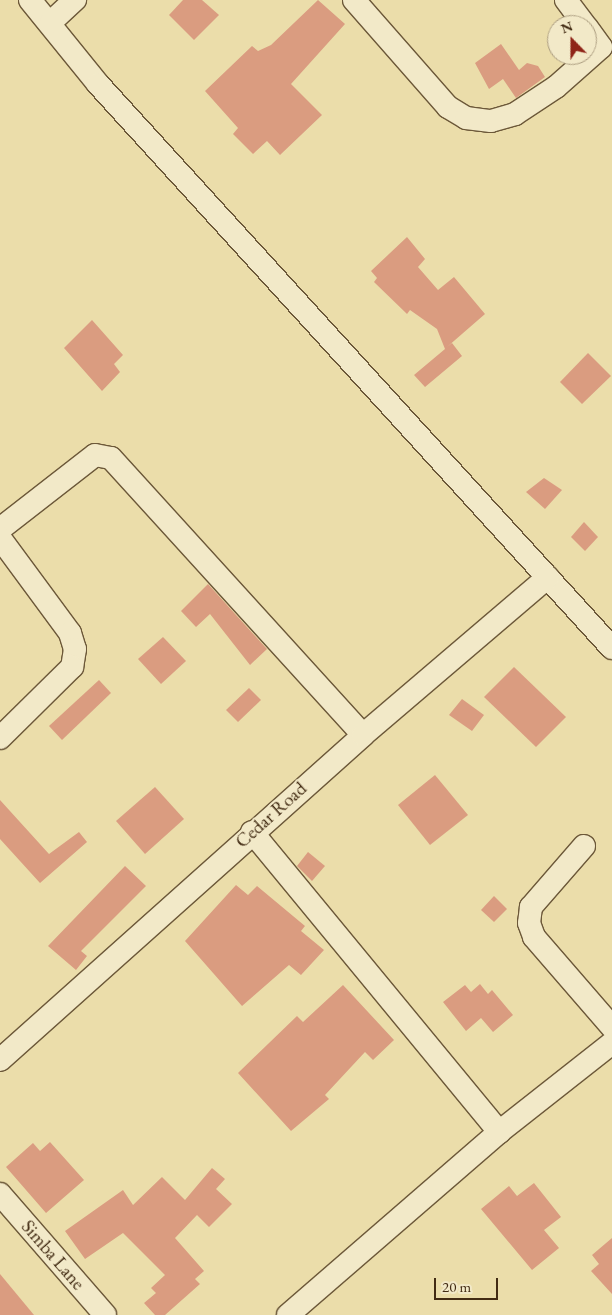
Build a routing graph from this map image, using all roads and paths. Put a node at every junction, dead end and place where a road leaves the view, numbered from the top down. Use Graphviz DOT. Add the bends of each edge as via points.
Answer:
graph roads {
  1 [pos="30,0"];
  2 [pos="75,0"];
  3 [pos="354,0"];
  4 [pos="566,0"];
  5 [pos="577,15"];
  6 [pos="51,22"];
  7 [pos="597,41"];
  8 [pos="606,53"];
  9 [pos="0,529"];
  10 [pos="0,538"];
  11 [pos="548,577"];
  12 [pos="612,648"];
  13 [pos="362,734"];
  14 [pos="0,738"];
  15 [pos="252,832"];
  16 [pos="584,846"];
  17 [pos="612,1027"];
  18 [pos="612,1043"];
  19 [pos="0,1060"];
  20 [pos="500,1132"];
  21 [pos="0,1194"];
  22 [pos="105,1315"];
  23 [pos="288,1315"];
  1 -- 6 [label="street"];
  2 -- 6 [label="street"];
  3 -- 8 [label="street" via="448,107 466,118 491,121 515,114"];
  4 -- 5 [label="street"];
  6 -- 11 [label="street" via="98,84"];
  7 -- 8 [label="street"];
  9 -- 13 [label="street" via="95,455 111,458"];
  10 -- 14 [label="street" via="70,633 75,649 72,667"];
  11 -- 12 [label="street"];
  11 -- 13 [label="street, Cedar Road"];
  13 -- 15 [label="street, Cedar Road"];
  15 -- 19 [label="street, Cedar Road"];
  15 -- 20 [label="street"];
  16 -- 17 [label="street" via="531,907 529,923 534,937"];
  18 -- 20 [label="street"];
  20 -- 23 [label="street"];
  21 -- 22 [label="street, Simba Lane"];
}
